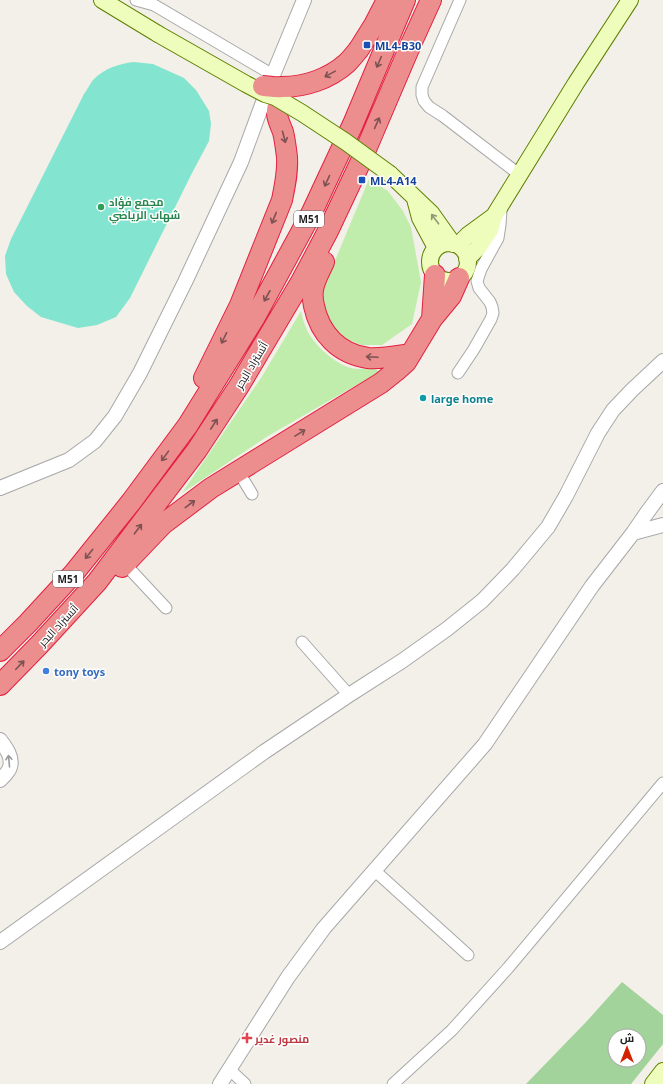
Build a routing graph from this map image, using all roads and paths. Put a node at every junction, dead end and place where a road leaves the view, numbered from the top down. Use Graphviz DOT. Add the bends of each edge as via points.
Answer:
graph roads {
  1 [pos="102,0"];
  2 [pos="118,0"];
  3 [pos="136,0"];
  4 [pos="304,0"];
  5 [pos="387,0"];
  6 [pos="405,0"];
  7 [pos="431,0"];
  8 [pos="460,0"];
  9 [pos="630,0"];
  10 [pos="159,29"];
  11 [pos="273,89"];
  12 [pos="520,175"];
  13 [pos="344,197"];
  14 [pos="414,197"];
  15 [pos="497,211"];
  16 [pos="455,244"];
  17 [pos="436,248"];
  18 [pos="467,259"];
  19 [pos="435,275"];
  20 [pos="459,278"];
  21 [pos="432,319"];
  22 [pos="411,354"];
  23 [pos="663,361"];
  24 [pos="458,373"];
  25 [pos="188,425"];
  26 [pos="238,471"];
  27 [pos="0,488"];
  28 [pos="663,491"];
  29 [pos="252,494"];
  30 [pos="663,525"];
  31 [pos="633,533"];
  32 [pos="125,564"];
  33 [pos="97,582"];
  34 [pos="166,608"];
  35 [pos="302,642"];
  36 [pos="0,651"];
  37 [pos="0,685"];
  38 [pos="349,695"];
  39 [pos="0,740"];
  40 [pos="0,780"];
  41 [pos="663,783"];
  42 [pos="374,870"];
  43 [pos="0,942"];
  44 [pos="468,955"];
  45 [pos="230,1070"];
  46 [pos="663,1071"];
  47 [pos="220,1084"];
  48 [pos="245,1084"];
  49 [pos="393,1084"];
  50 [pos="653,1084"];
  1 -- 10 [label="main road"];
  2 -- 10 [label="main road"];
  3 -- 11 [label="street" via="154,5"];
  4 -- 11 [label="street"];
  5 -- 11 [label="highway, one-way, bridge" via="359,49 347,63 316,81"];
  6 -- 25 [label="highway, أتستراد البحر / M51, one-way" via="354,124 312,212 255,317"];
  13 -- 7 [label="highway, أتستراد البحر / M51, one-way"];
  8 -- 12 [label="street" via="422,87 424,101"];
  9 -- 12 [label="main road"];
  10 -- 11 [label="main road"];
  11 -- 14 [label="main road, bridge" via="390,174"];
  11 -- 25 [label="highway, one-way" via="287,158 282,200 240,305 194,396"];
  11 -- 27 [label="street" via="185,282 140,374 115,416 95,441 81,452 68,460"];
  12 -- 15 [label="main road"];
  22 -- 13 [label="highway, one-way" via="385,358 355,355 332,341 318,320 313,291 330,246 348,210"];
  33 -- 13 [label="highway, أتستراد البحر / M51, one-way" via="197,450 239,386 302,280"];
  16 -- 14 [label="main road, one-way" via="432,214"];
  14 -- 17 [label="main road" via="420,218"];
  15 -- 16 [label="main road"];
  15 -- 18 [label="main road" via="490,230"];
  15 -- 24 [label="street" via="500,225 498,238 477,281 490,302 493,313"];
  16 -- 17 [label="main road" via="446,243"];
  16 -- 18 [label="main road" via="463,250"];
  17 -- 19 [label="main road" via="430,258 431,270"];
  18 -- 20 [label="main road" via="464,274"];
  19 -- 20 [label="main road" via="447,281"];
  19 -- 21 [label="highway"];
  20 -- 21 [label="highway" via="451,296"];
  21 -- 22 [label="highway"];
  26 -- 22 [label="highway, one-way" via="381,383 406,362"];
  23 -- 38 [label="street" via="613,410 548,527 513,569 482,601 447,629"];
  25 -- 36 [label="highway, أتستراد البحر / M51, one-way" via="74,573"];
  26 -- 29 [label="street"];
  32 -- 26 [label="highway, one-way" via="163,524"];
  28 -- 31 [label="street"];
  30 -- 31 [label="street"];
  31 -- 42 [label="street" via="592,586 485,744"];
  32 -- 33 [label="highway" via="113,575"];
  32 -- 34 [label="street"];
  37 -- 33 [label="highway, أتستراد البحر / M51, one-way"];
  35 -- 38 [label="street"];
  38 -- 43 [label="street" via="264,752"];
  40 -- 39 [label="street, one-way" via="10,767 10,756"];
  41 -- 49 [label="street" via="508,968 452,1030"];
  42 -- 44 [label="street"];
  42 -- 45 [label="street" via="324,928 288,977"];
  45 -- 47 [label="street"];
  45 -- 48 [label="street"];
  46 -- 50 [label="main road"];
}
